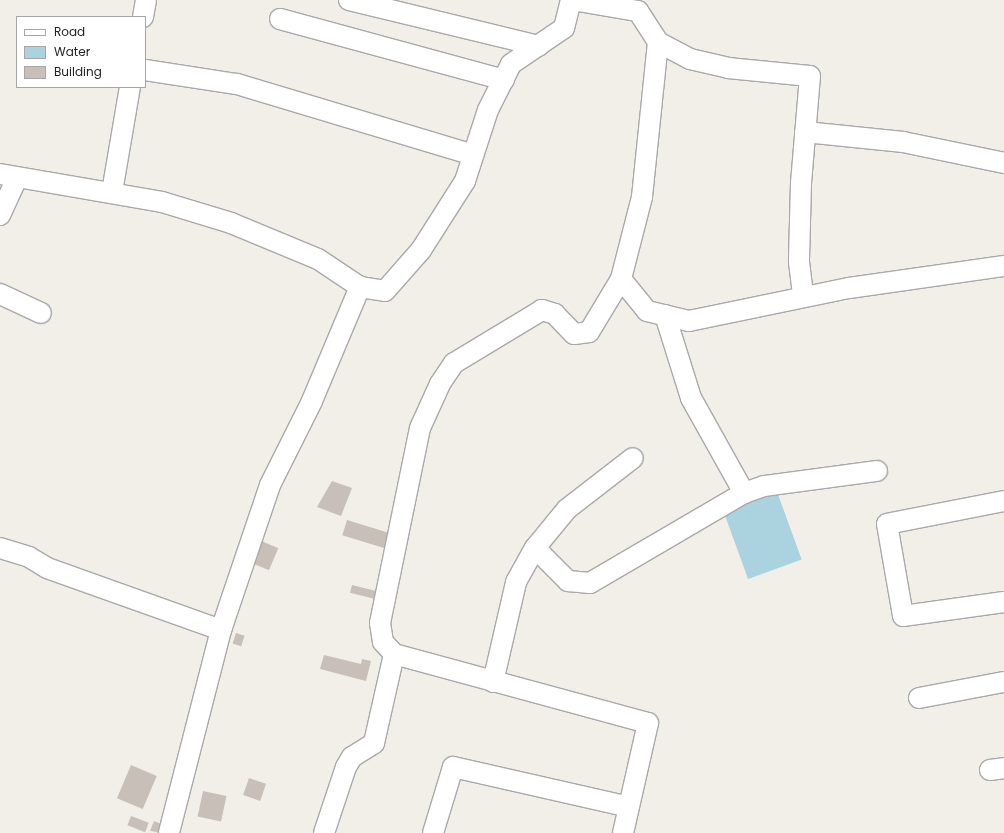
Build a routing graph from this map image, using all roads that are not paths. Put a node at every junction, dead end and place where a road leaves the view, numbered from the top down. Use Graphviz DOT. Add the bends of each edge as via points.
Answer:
graph roads {
  1 [pos="146,0"];
  2 [pos="348,0"];
  3 [pos="571,0"];
  4 [pos="639,5"];
  5 [pos="143,16"];
  6 [pos="280,19"];
  7 [pos="658,42"];
  8 [pos="538,46"];
  9 [pos="146,70"];
  10 [pos="504,80"];
  11 [pos="130,88"];
  12 [pos="805,132"];
  13 [pos="474,155"];
  14 [pos="1004,164"];
  15 [pos="8,176"];
  16 [pos="112,192"];
  17 [pos="0,215"];
  18 [pos="1004,266"];
  19 [pos="621,279"];
  20 [pos="360,287"];
  21 [pos="0,294"];
  22 [pos="803,296"];
  23 [pos="40,313"];
  24 [pos="665,315"];
  25 [pos="632,458"];
  26 [pos="877,470"];
  27 [pos="744,493"];
  28 [pos="1004,501"];
  29 [pos="0,548"];
  30 [pos="535,548"];
  31 [pos="1004,602"];
  32 [pos="221,630"];
  33 [pos="394,654"];
  34 [pos="493,682"];
  35 [pos="1004,682"];
  36 [pos="918,698"];
  37 [pos="629,807"];
  38 [pos="170,833"];
  39 [pos="324,833"];
  40 [pos="433,833"];
  41 [pos="623,833"];
  1 -- 5 [label="street"];
  2 -- 8 [label="street"];
  3 -- 4 [label="street"];
  3 -- 8 [label="street" via="564,28"];
  4 -- 7 [label="street"];
  6 -- 10 [label="street"];
  7 -- 12 [label="street" via="690,59 728,68 810,76"];
  7 -- 19 [label="street" via="642,197"];
  8 -- 10 [label="street" via="511,64"];
  9 -- 13 [label="street" via="237,84"];
  10 -- 13 [label="street" via="488,110"];
  11 -- 16 [label="street"];
  12 -- 14 [label="street" via="903,142"];
  12 -- 22 [label="street" via="799,262"];
  13 -- 20 [label="street" via="465,181 421,250 386,291"];
  15 -- 16 [label="street"];
  15 -- 17 [label="street"];
  16 -- 20 [label="street" via="162,202 231,222 318,259"];
  18 -- 22 [label="street"];
  19 -- 24 [label="street" via="647,310"];
  19 -- 33 [label="street" via="589,332 574,334 548,311 534,312 454,364 440,384 420,428 385,593 380,623 383,642"];
  20 -- 32 [label="street" via="312,401 270,485"];
  21 -- 23 [label="street"];
  22 -- 24 [label="street" via="689,321"];
  24 -- 27 [label="street" via="691,398"];
  25 -- 30 [label="street" via="567,510"];
  26 -- 27 [label="street" via="764,486"];
  27 -- 30 [label="street" via="590,583 581,585 568,581"];
  28 -- 31 [label="street" via="887,524 903,616"];
  29 -- 32 [label="street" via="29,558 47,568"];
  30 -- 34 [label="street" via="516,582"];
  32 -- 38 [label="street"];
  33 -- 34 [label="street"];
  33 -- 39 [label="street" via="374,743 352,757 346,767"];
  34 -- 37 [label="street" via="648,722"];
  35 -- 36 [label="street"];
  37 -- 40 [label="street" via="453,767"];
  37 -- 41 [label="street"];
}
